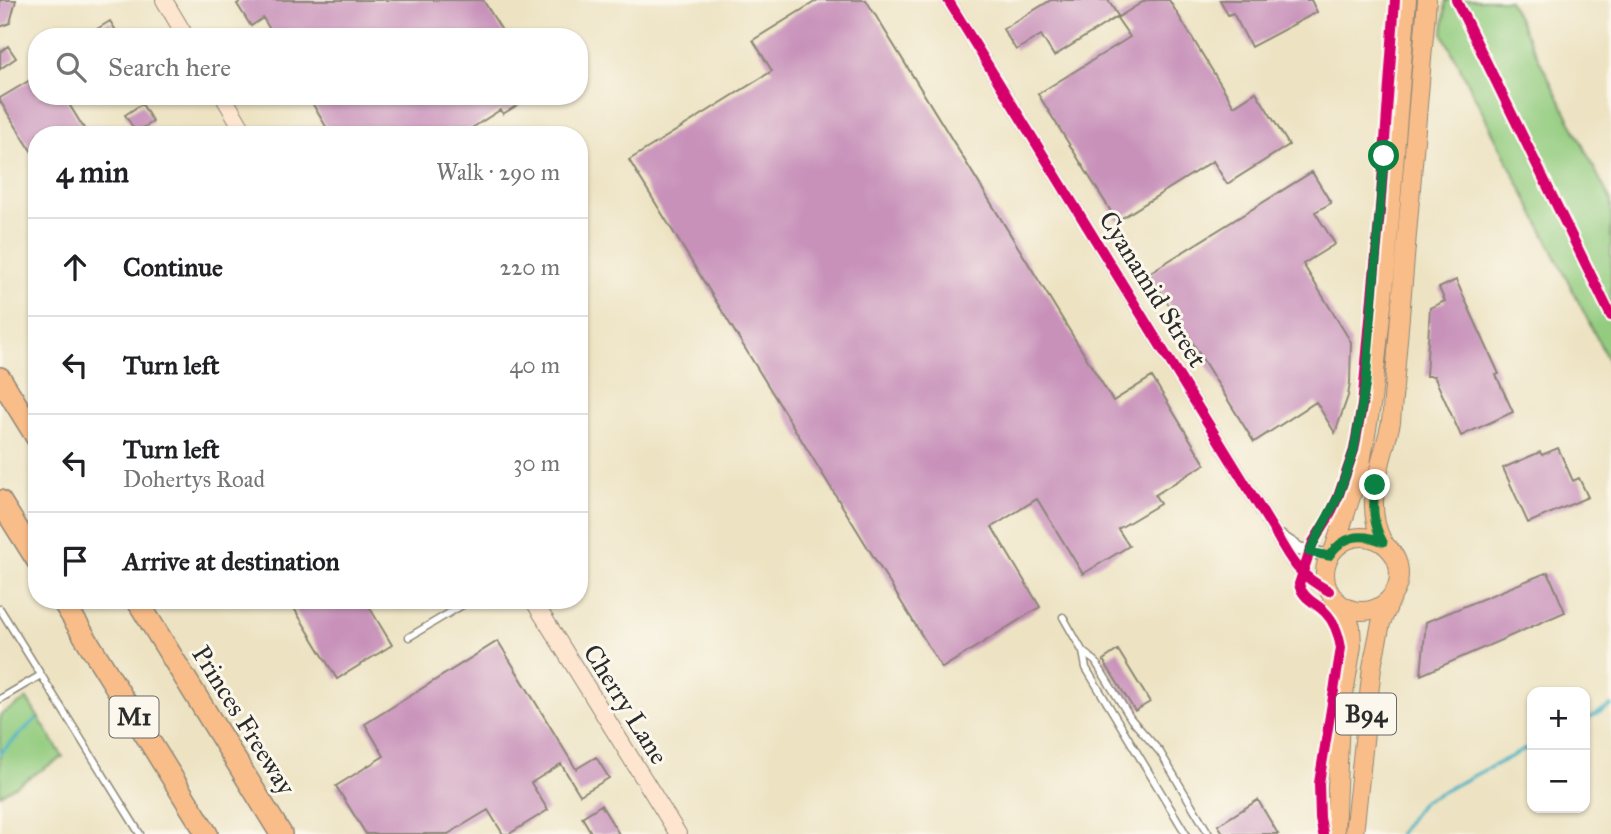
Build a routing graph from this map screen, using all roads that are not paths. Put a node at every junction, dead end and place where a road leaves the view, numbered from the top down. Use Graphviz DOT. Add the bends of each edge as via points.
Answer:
graph roads {
  1 [pos="164,0"];
  2 [pos="948,0"];
  3 [pos="1408,0"];
  4 [pos="1427,0"];
  5 [pos="181,28"];
  6 [pos="228,105"];
  7 [pos="241,126"];
  8 [pos="0,378"];
  9 [pos="28,423"];
  10 [pos="0,501"];
  11 [pos="1276,534"];
  12 [pos="1383,542"];
  13 [pos="28,546"];
  14 [pos="1331,552"];
  15 [pos="1329,591"];
  16 [pos="1392,597"];
  17 [pos="1342,606"];
  18 [pos="0,609"];
  19 [pos="68,609"];
  20 [pos="143,609"];
  21 [pos="456,609"];
  22 [pos="539,609"];
  23 [pos="1063,617"];
  24 [pos="409,637"];
  25 [pos="1083,652"];
  26 [pos="41,675"];
  27 [pos="0,699"];
  28 [pos="140,834"];
  29 [pos="207,834"];
  30 [pos="281,834"];
  31 [pos="678,834"];
  32 [pos="1186,834"];
  33 [pos="1209,834"];
  34 [pos="1335,834"];
  35 [pos="1354,834"];
  1 -- 5 [label="street"];
  2 -- 11 [label="street, Cyanamid Street"];
  3 -- 14 [label="main road" via="1372,400 1360,468"];
  4 -- 12 [label="main road, B94" via="1391,422 1375,485 1373,510"];
  6 -- 7 [label="street"];
  8 -- 9 [label="highway"];
  10 -- 13 [label="highway"];
  11 -- 14 [label="street, Cyanamid Street" via="1309,552"];
  11 -- 15 [label="street, Cyanamid Street" via="1299,571"];
  12 -- 14 [label="main road" via="1352,537"];
  12 -- 16 [label="main road, B94" via="1399,568"];
  14 -- 15 [label="main road" via="1325,568"];
  15 -- 17 [label="main road, B94"];
  16 -- 17 [label="main road" via="1374,610"];
  16 -- 35 [label="main road, B94" via="1381,622 1372,667"];
  17 -- 34 [label="main road, B94" via="1351,627 1352,646 1340,717"];
  18 -- 26 [label="lane"];
  19 -- 29 [label="highway, M1"];
  20 -- 30 [label="highway, Princes Freeway / M1"];
  21 -- 24 [label="lane"];
  22 -- 31 [label="street, Cherry Lane"];
  23 -- 25 [label="lane"];
  25 -- 32 [label="lane" via="1086,668"];
  25 -- 33 [label="lane" via="1095,661 1131,719 1160,752"];
  26 -- 27 [label="lane"];
  26 -- 28 [label="lane"];
}
